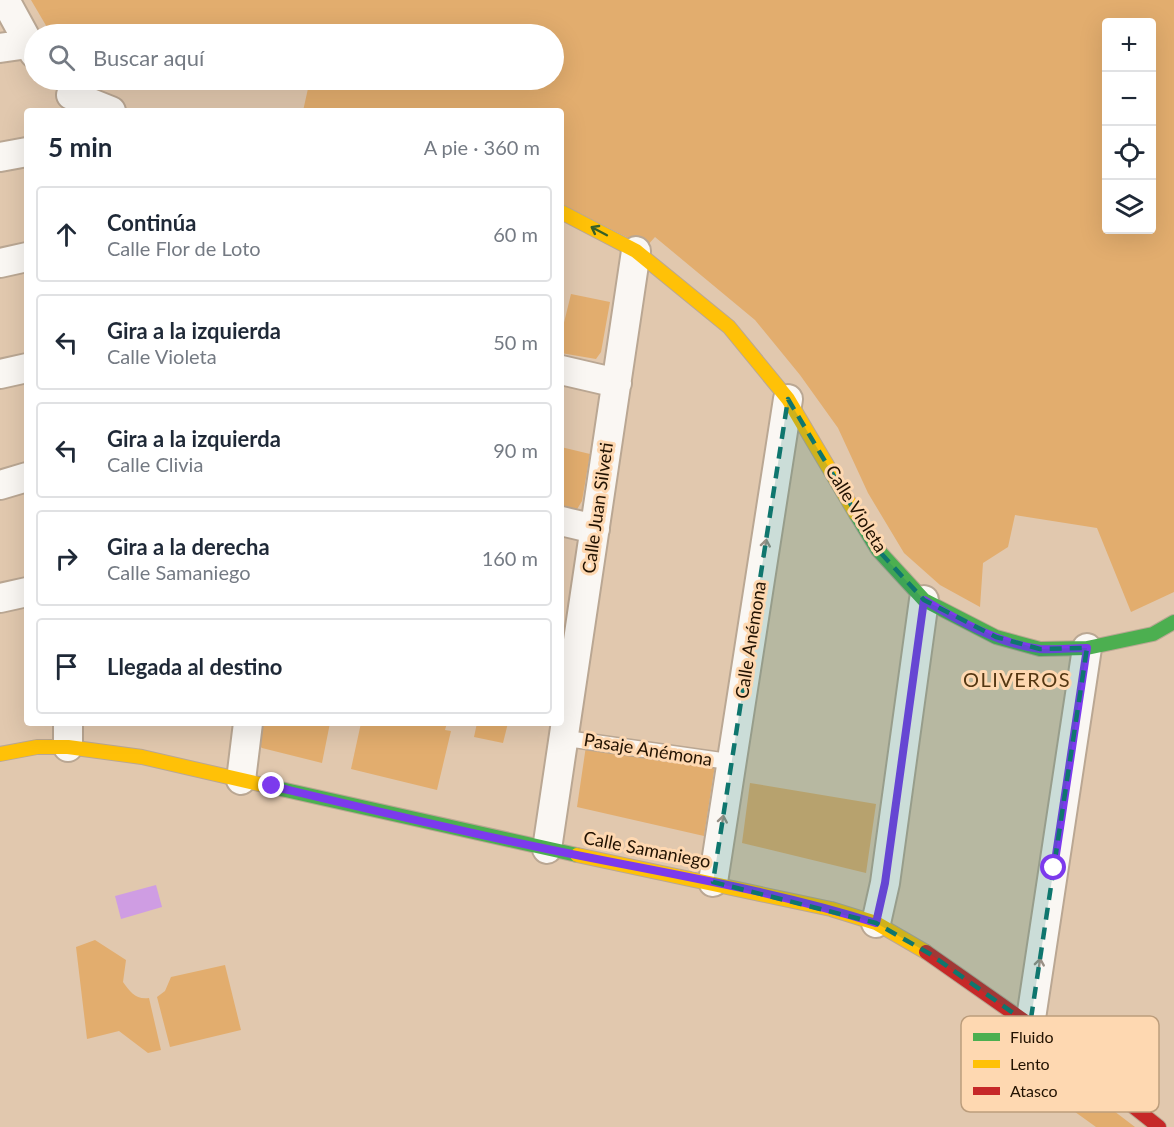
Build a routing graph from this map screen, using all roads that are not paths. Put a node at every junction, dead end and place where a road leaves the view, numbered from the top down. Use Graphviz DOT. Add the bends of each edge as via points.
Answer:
graph roads {
  1 [pos="5,0"];
  2 [pos="24,35"];
  3 [pos="0,48"];
  4 [pos="24,48"];
  5 [pos="68,95"];
  6 [pos="103,108"];
  7 [pos="24,153"];
  8 [pos="0,157"];
  9 [pos="564,214"];
  10 [pos="636,250"];
  11 [pos="24,258"];
  12 [pos="0,263"];
  13 [pos="24,369"];
  14 [pos="564,371"];
  15 [pos="0,375"];
  16 [pos="617,383"];
  17 [pos="788,399"];
  18 [pos="24,478"];
  19 [pos="0,485"];
  20 [pos="564,522"];
  21 [pos="595,529"];
  22 [pos="24,593"];
  23 [pos="0,598"];
  24 [pos="924,600"];
  25 [pos="1174,622"];
  26 [pos="1087,648"];
  27 [pos="566,681"];
  28 [pos="564,719"];
  29 [pos="248,726"];
  30 [pos="564,726"];
  31 [pos="68,735"];
  32 [pos="563,738"];
  33 [pos="0,754"];
  34 [pos="732,762"];
  35 [pos="240,780"];
  36 [pos="547,849"];
  37 [pos="713,882"];
  38 [pos="876,923"];
  39 [pos="1017,1016"];
  40 [pos="1031,1016"];
  41 [pos="1140,1112"];
  42 [pos="1174,1121"];
  43 [pos="1159,1127"];
  44 [pos="1168,1127"];
  1 -- 2 [label="street"];
  3 -- 4 [label="street"];
  5 -- 6 [label="street"];
  7 -- 8 [label="street"];
  10 -- 9 [label="street, one-way"];
  10 -- 16 [label="street, Calle Juan Silveti"];
  10 -- 17 [label="street, Calle Violeta" via="729,327"];
  11 -- 12 [label="street"];
  13 -- 15 [label="street"];
  14 -- 16 [label="street"];
  16 -- 21 [label="street, Calle Juan Silveti"];
  17 -- 24 [label="street, Calle Violeta" via="878,550"];
  34 -- 17 [label="street, Calle Anémona, one-way"];
  18 -- 19 [label="street"];
  20 -- 21 [label="street"];
  21 -- 27 [label="street, Calle Juan Silveti"];
  22 -- 23 [label="street"];
  24 -- 26 [label="street, Calle Violeta" via="996,637 1040,649"];
  24 -- 38 [label="street" via="885,883"];
  25 -- 26 [label="street, Calle Violeta" via="1153,634"];
  40 -- 26 [label="street, one-way"];
  27 -- 28 [label="street, Calle Juan Silveti"];
  29 -- 35 [label="street"];
  30 -- 32 [label="street, Calle Juan Silveti"];
  31 -- 33 [label="street, Calle Samaniego" via="37,747"];
  31 -- 35 [label="street, Calle Samaniego"];
  32 -- 34 [label="lane, Pasaje Anémona"];
  32 -- 36 [label="street, Calle Juan Silveti"];
  37 -- 34 [label="street, Calle Anémona, one-way"];
  35 -- 36 [label="street, Calle Samaniego"];
  36 -- 37 [label="street, Calle Samaniego"];
  37 -- 38 [label="street, Calle Samaniego"];
  38 -- 39 [label="street, Calle Samaniego" via="930,954"];
  41 -- 43 [label="street, Calle Samaniego"];
  42 -- 44 [label="street"];
}
